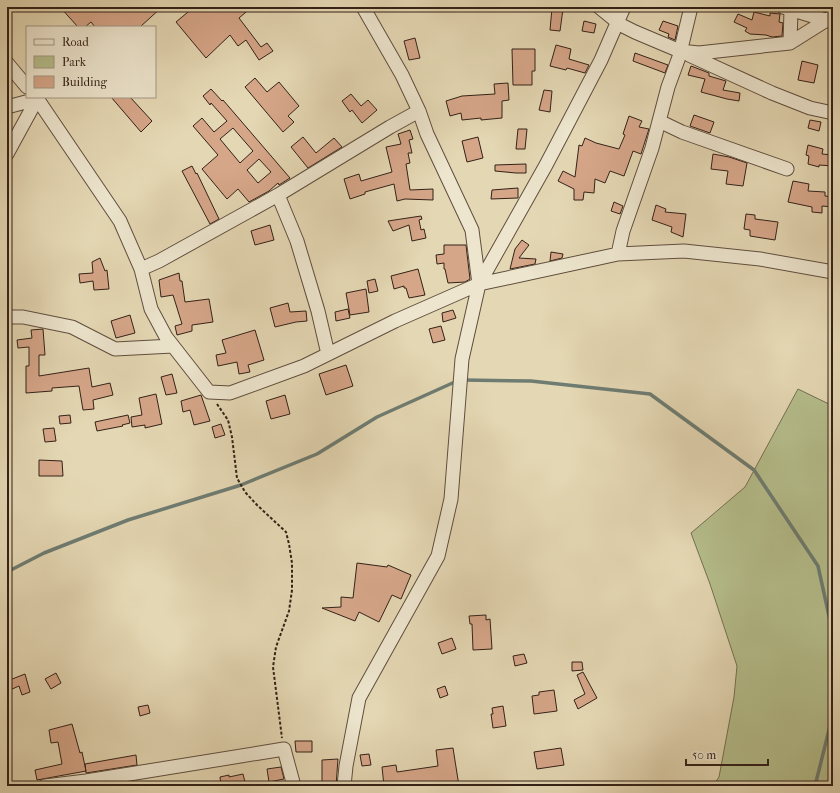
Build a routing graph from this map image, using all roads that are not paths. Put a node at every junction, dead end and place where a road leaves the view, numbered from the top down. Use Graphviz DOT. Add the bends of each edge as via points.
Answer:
graph roads {
  1 [pos="599,7"];
  2 [pos="624,7"];
  3 [pos="691,7"];
  4 [pos="789,8"];
  5 [pos="369,9"];
  6 [pos="830,20"];
  7 [pos="617,22"];
  8 [pos="790,43"];
  9 [pos="680,51"];
  10 [pos="7,63"];
  11 [pos="26,86"];
  12 [pos="36,98"];
  13 [pos="7,108"];
  14 [pos="419,111"];
  15 [pos="833,113"];
  16 [pos="659,121"];
  17 [pos="7,154"];
  18 [pos="787,169"];
  19 [pos="278,195"];
  20 [pos="618,254"];
  21 [pos="141,269"];
  22 [pos="833,272"];
  23 [pos="479,284"];
  24 [pos="7,317"];
  25 [pos="173,346"];
  26 [pos="328,354"];
  27 [pos="45,786"];
  28 [pos="294,786"];
  29 [pos="344,786"];
  1 -- 7 [label="street"];
  2 -- 7 [label="street"];
  3 -- 9 [label="street"];
  4 -- 6 [label="street"];
  4 -- 8 [label="street"];
  5 -- 14 [label="street"];
  6 -- 8 [label="street"];
  7 -- 9 [label="street"];
  7 -- 23 [label="street" via="601,60 546,165"];
  8 -- 9 [label="street" via="699,53"];
  9 -- 15 [label="street" via="804,106"];
  9 -- 16 [label="street"];
  10 -- 11 [label="street"];
  12 -- 13 [label="street"];
  12 -- 17 [label="street"];
  12 -- 21 [label="street" via="120,221"];
  14 -- 19 [label="street"];
  14 -- 23 [label="street" via="427,134 472,230"];
  16 -- 18 [label="street" via="682,132"];
  16 -- 20 [label="street"];
  19 -- 21 [label="street"];
  19 -- 26 [label="street" via="297,240"];
  20 -- 22 [label="street" via="684,250 760,259"];
  20 -- 23 [label="street"];
  21 -- 25 [label="street" via="151,309"];
  23 -- 26 [label="street"];
  23 -- 29 [label="street" via="462,359 451,499 438,556 359,698"];
  24 -- 25 [label="street" via="23,317 72,327 115,349"];
  25 -- 26 [label="street" via="209,392 230,393 304,366"];
  27 -- 28 [label="street" via="284,749"];
}
